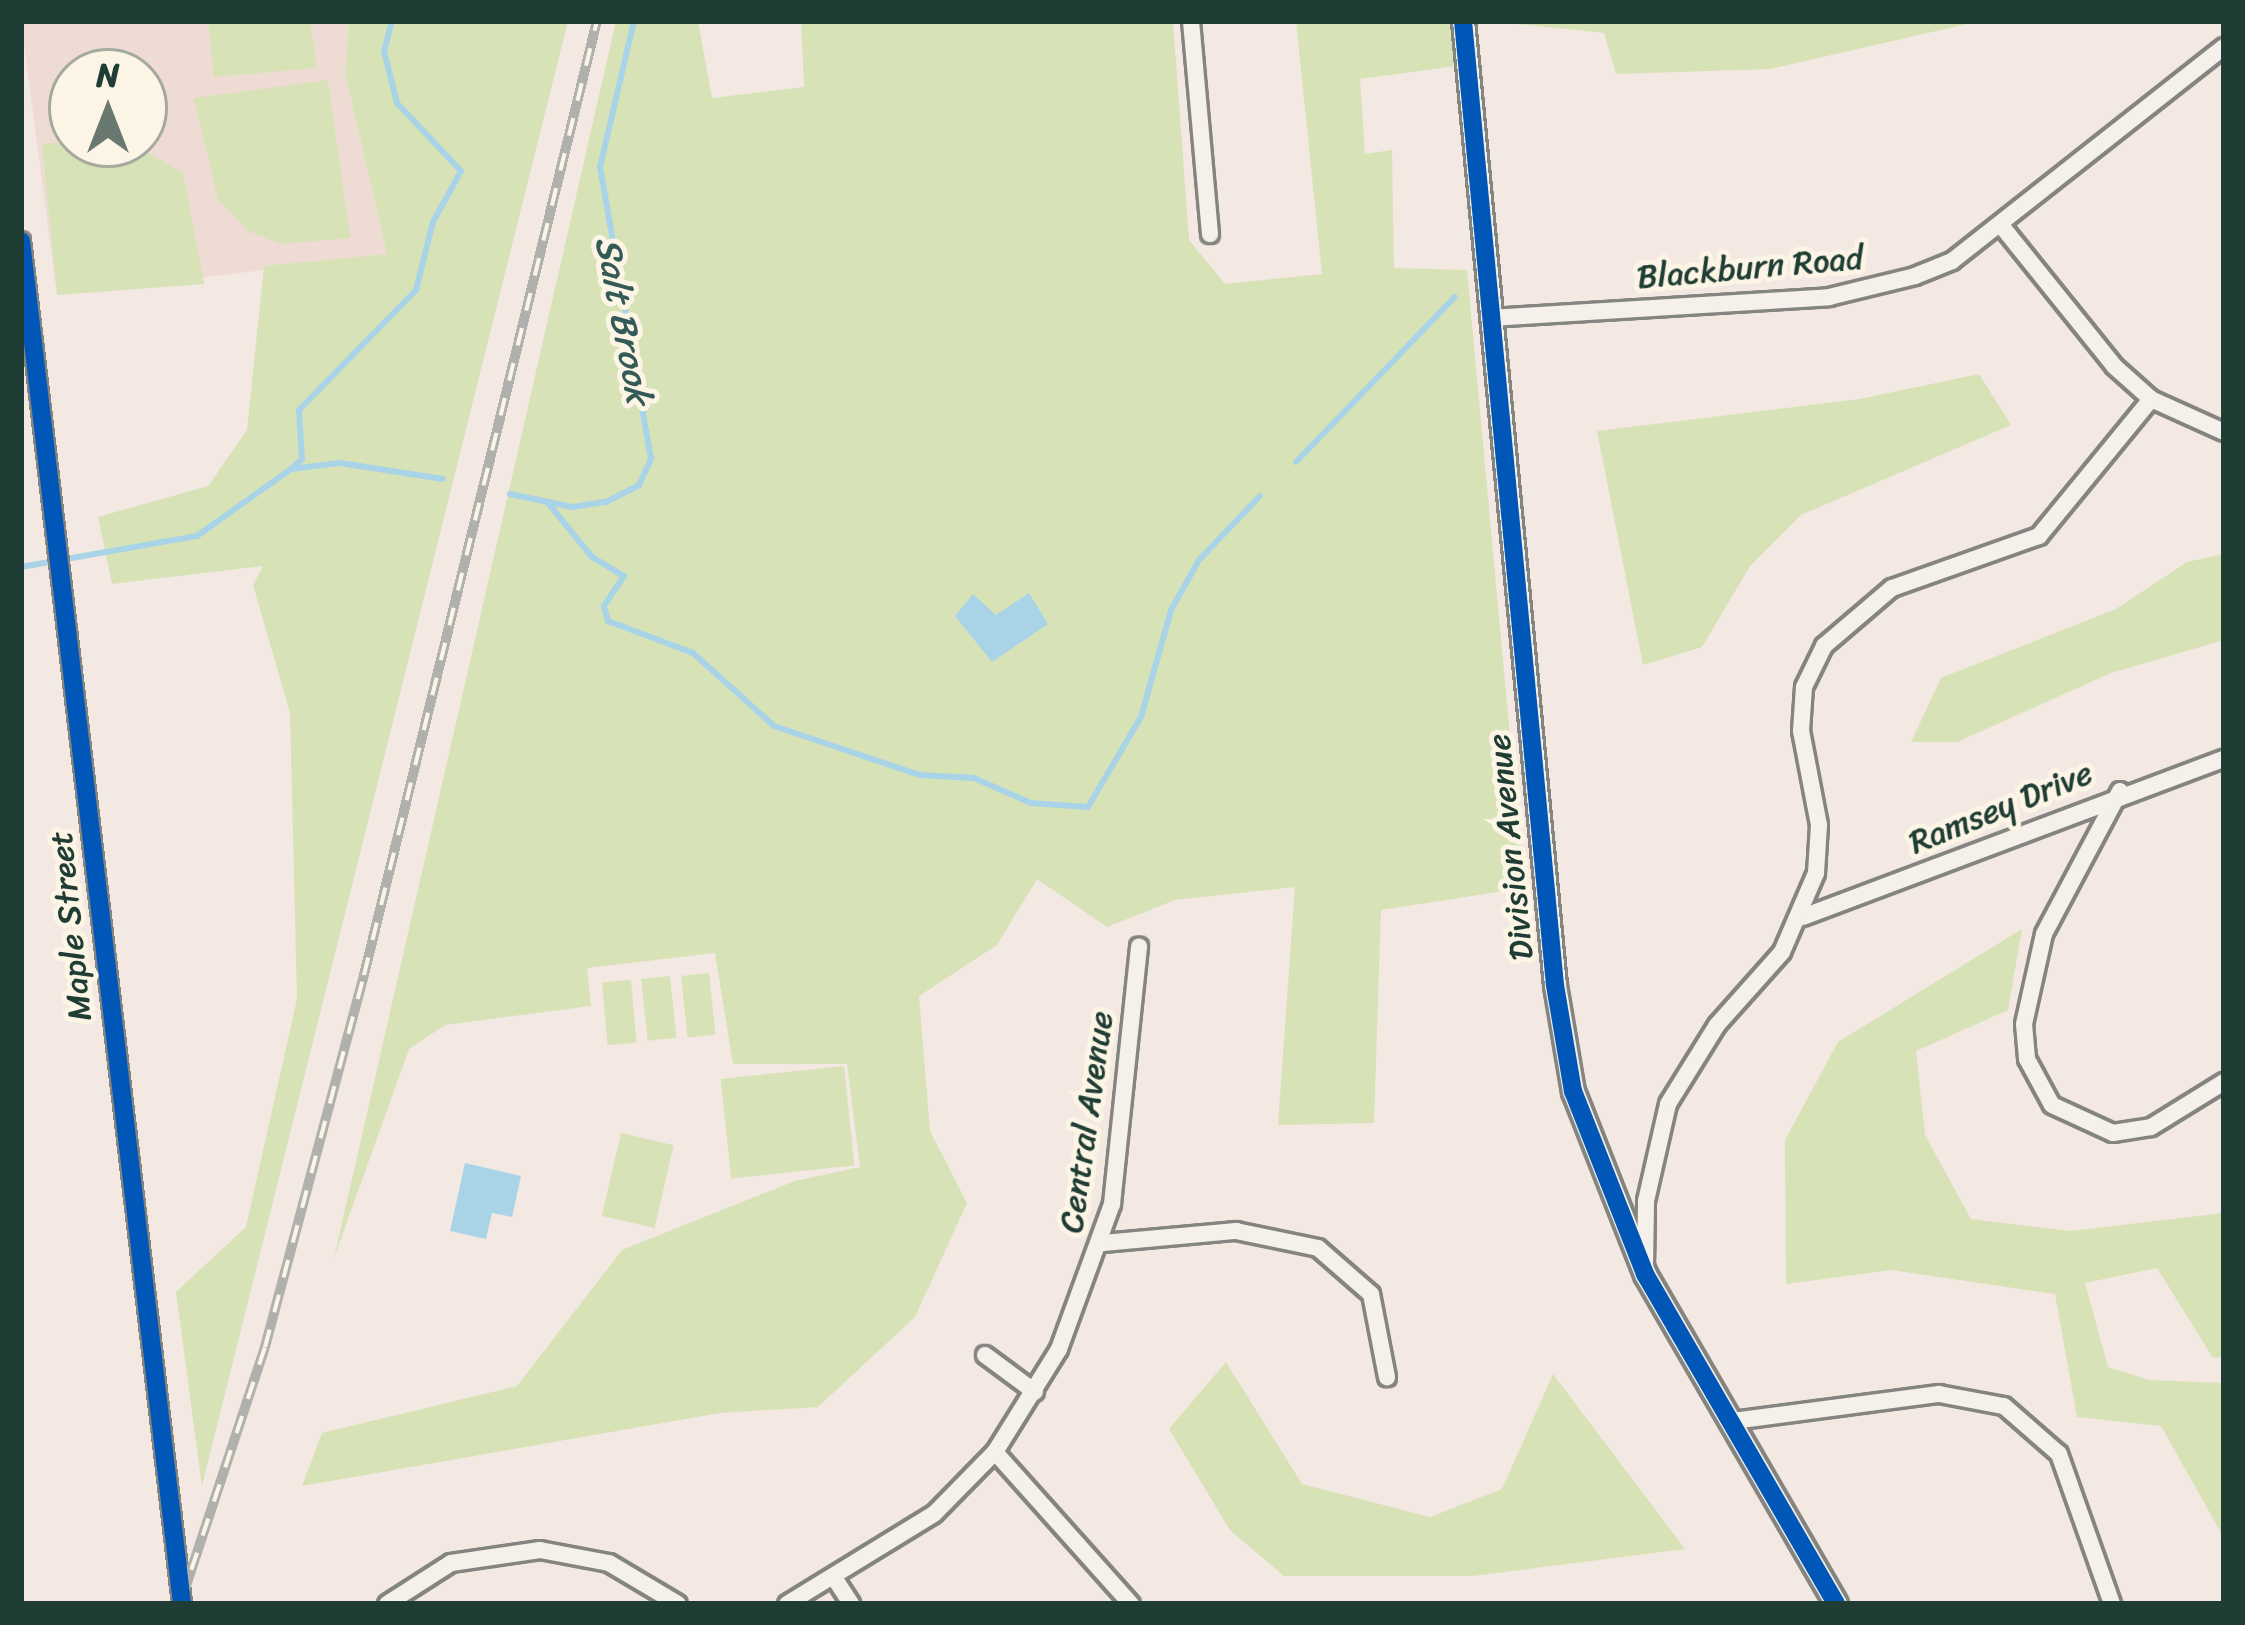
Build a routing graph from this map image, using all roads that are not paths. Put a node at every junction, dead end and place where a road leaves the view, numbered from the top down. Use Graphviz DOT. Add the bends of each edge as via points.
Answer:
graph roads {
  1 [pos="1191,21"];
  2 [pos="1463,21"];
  3 [pos="2224,46"];
  4 [pos="2000,224"];
  5 [pos="1210,234"];
  6 [pos="21,242"];
  7 [pos="1490,318"];
  8 [pos="2152,399"];
  9 [pos="40,400"];
  10 [pos="21,403"];
  11 [pos="2224,432"];
  12 [pos="2224,759"];
  13 [pos="2120,791"];
  14 [pos="1803,917"];
  15 [pos="1138,946"];
  16 [pos="2224,1082"];
  17 [pos="1103,1243"];
  18 [pos="1646,1274"];
  19 [pos="985,1355"];
  20 [pos="1387,1377"];
  21 [pos="1035,1392"];
  22 [pos="1733,1421"];
  23 [pos="994,1452"];
  24 [pos="835,1579"];
  25 [pos="182,1604"];
  26 [pos="387,1604"];
  27 [pos="678,1604"];
  28 [pos="787,1604"];
  29 [pos="850,1604"];
  30 [pos="1131,1604"];
  31 [pos="1836,1604"];
  32 [pos="2112,1604"];
  1 -- 5 [label="street"];
  2 -- 7 [label="street, Division Avenue"];
  3 -- 4 [label="street, Blackburn Road"];
  4 -- 7 [label="street, Blackburn Road" via="1934,268 1829,297"];
  4 -- 8 [label="street"];
  6 -- 9 [label="street, Maple Street"];
  7 -- 18 [label="street, Division Avenue" via="1555,985 1573,1090"];
  8 -- 11 [label="street"];
  8 -- 14 [label="street" via="2039,536 1892,588 1824,646 1804,687 1801,731 1819,825"];
  9 -- 10 [label="street"];
  9 -- 25 [label="street, Maple Street"];
  12 -- 13 [label="street, Ramsey Drive"];
  13 -- 14 [label="street, Ramsey Drive" via="1854,905"];
  13 -- 16 [label="street" via="2044,934 2027,1003 2027,1059 2052,1105 2113,1133 2151,1127"];
  14 -- 18 [label="street" via="1668,1104 1646,1201"];
  15 -- 17 [label="street, Central Avenue"];
  17 -- 20 [label="street" via="1250,1231 1318,1248 1371,1294"];
  17 -- 21 [label="street, Central Avenue"];
  18 -- 22 [label="street, Division Avenue"];
  19 -- 21 [label="street"];
  21 -- 23 [label="street, Central Avenue"];
  22 -- 31 [label="street, Division Avenue"];
  22 -- 32 [label="street" via="1939,1394 2004,1406 2059,1454"];
  23 -- 24 [label="street, Central Avenue" via="934,1514"];
  23 -- 30 [label="street"];
  24 -- 28 [label="street, Central Avenue"];
  24 -- 29 [label="street"];
  26 -- 27 [label="street" via="451,1563 540,1550 609,1564"];
}
